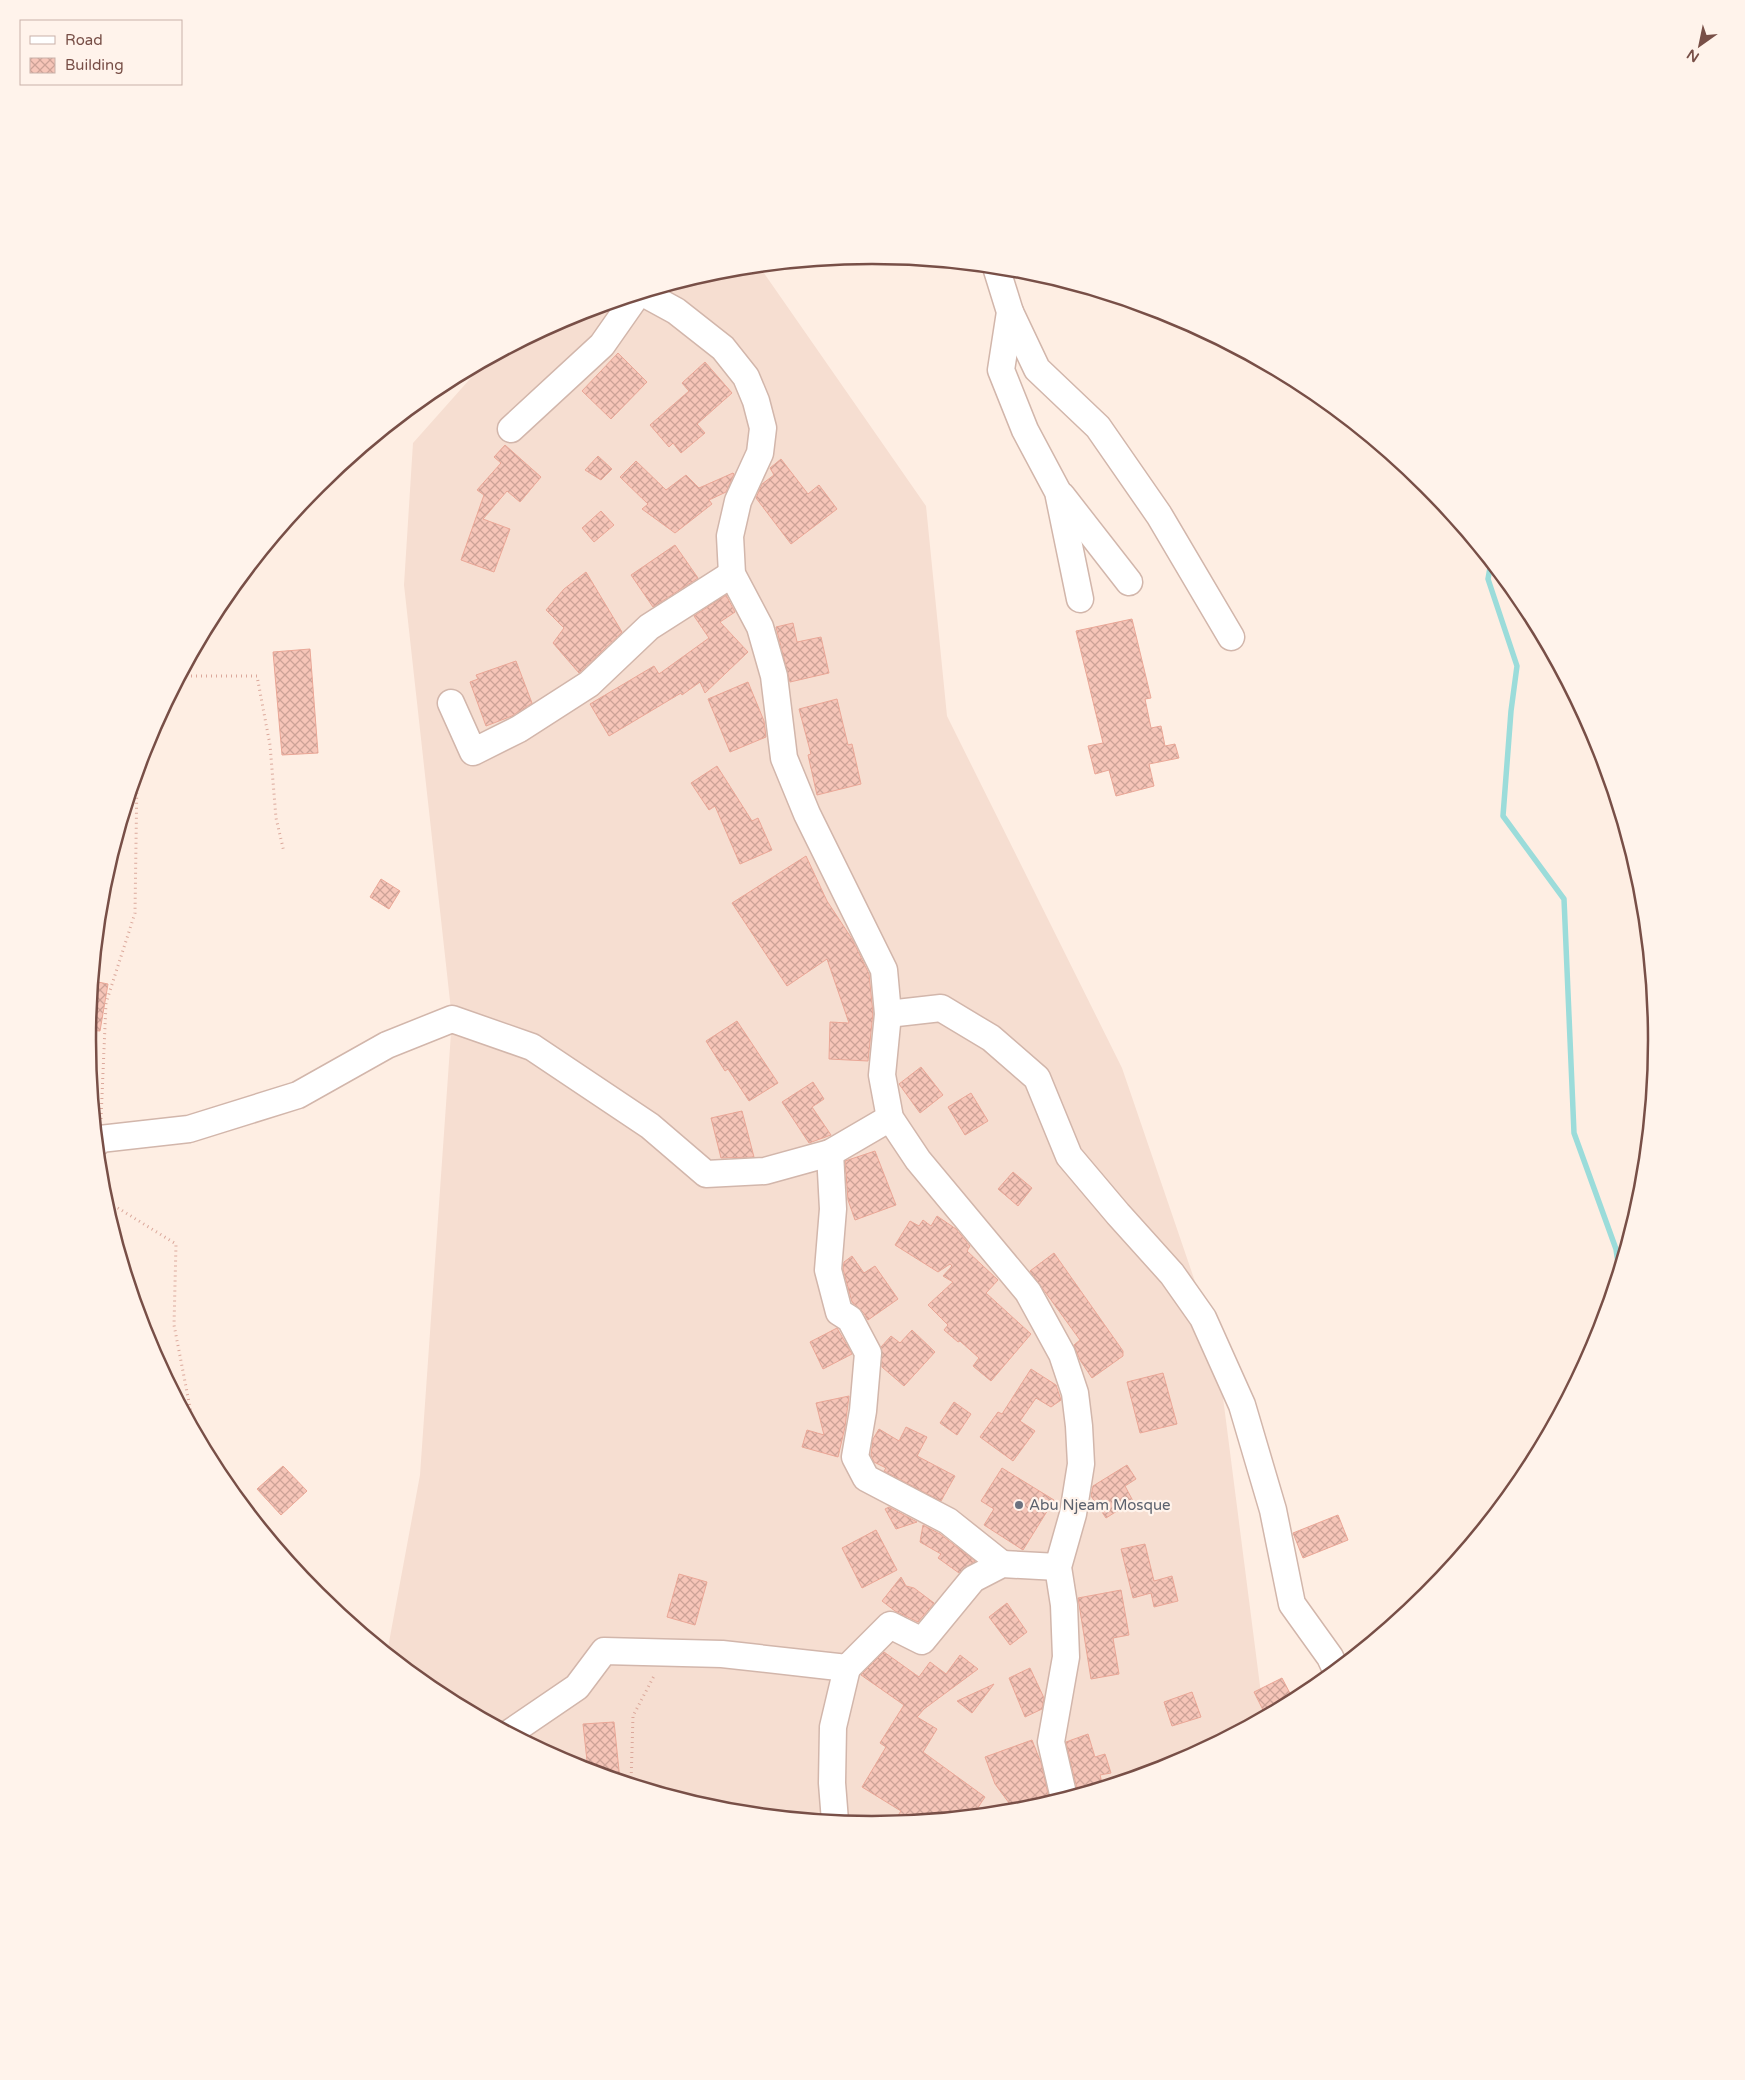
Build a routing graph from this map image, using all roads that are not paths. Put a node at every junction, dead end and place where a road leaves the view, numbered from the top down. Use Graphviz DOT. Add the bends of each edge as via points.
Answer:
graph roads {
  1 [pos="998,274"];
  2 [pos="649,297"];
  3 [pos="631,303"];
  4 [pos="1010,312"];
  5 [pos="511,429"];
  6 [pos="1058,492"];
  7 [pos="732,574"];
  8 [pos="1129,582"];
  9 [pos="1080,599"];
  10 [pos="1231,637"];
  11 [pos="451,703"];
  12 [pos="888,1014"];
  13 [pos="890,1118"];
  14 [pos="103,1140"];
  15 [pos="830,1153"];
  16 [pos="1002,1564"];
  17 [pos="1058,1567"];
  18 [pos="1333,1664"];
  19 [pos="848,1668"];
  20 [pos="516,1729"];
  21 [pos="1063,1792"];
  22 [pos="835,1815"];
  1 -- 4 [label="street"];
  2 -- 7 [label="street" via="676,311 723,348 746,377 756,401 763,428 760,453 738,501 730,536"];
  3 -- 5 [label="street" via="602,345"];
  4 -- 6 [label="street" via="1001,370 1025,430"];
  4 -- 10 [label="street" via="1038,369 1098,427 1159,515"];
  6 -- 8 [label="street"];
  6 -- 9 [label="street"];
  7 -- 11 [label="street" via="649,627 589,684 519,728 473,752"];
  7 -- 12 [label="street" via="760,627 774,676 784,758 884,970"];
  12 -- 13 [label="street" via="882,1075"];
  12 -- 18 [label="street" via="941,1008 991,1038 1037,1078 1069,1156 1172,1274 1203,1318 1242,1405 1273,1510 1292,1604"];
  13 -- 15 [label="street"];
  13 -- 17 [label="street" via="918,1160 1028,1292 1062,1354 1075,1392 1081,1464 1073,1514"];
  14 -- 15 [label="street" via="189,1129 298,1095 387,1045 452,1019 532,1048 650,1126 706,1174 765,1171"];
  15 -- 16 [label="street" via="833,1209 828,1270 839,1312 850,1319 868,1353 855,1457 866,1478 948,1521"];
  16 -- 17 [label="street"];
  16 -- 19 [label="street" via="973,1579 922,1641 890,1625"];
  17 -- 21 [label="street" via="1064,1605 1066,1657 1051,1742"];
  19 -- 20 [label="street" via="722,1654 604,1651 577,1687"];
  19 -- 22 [label="street" via="833,1726"];
}
